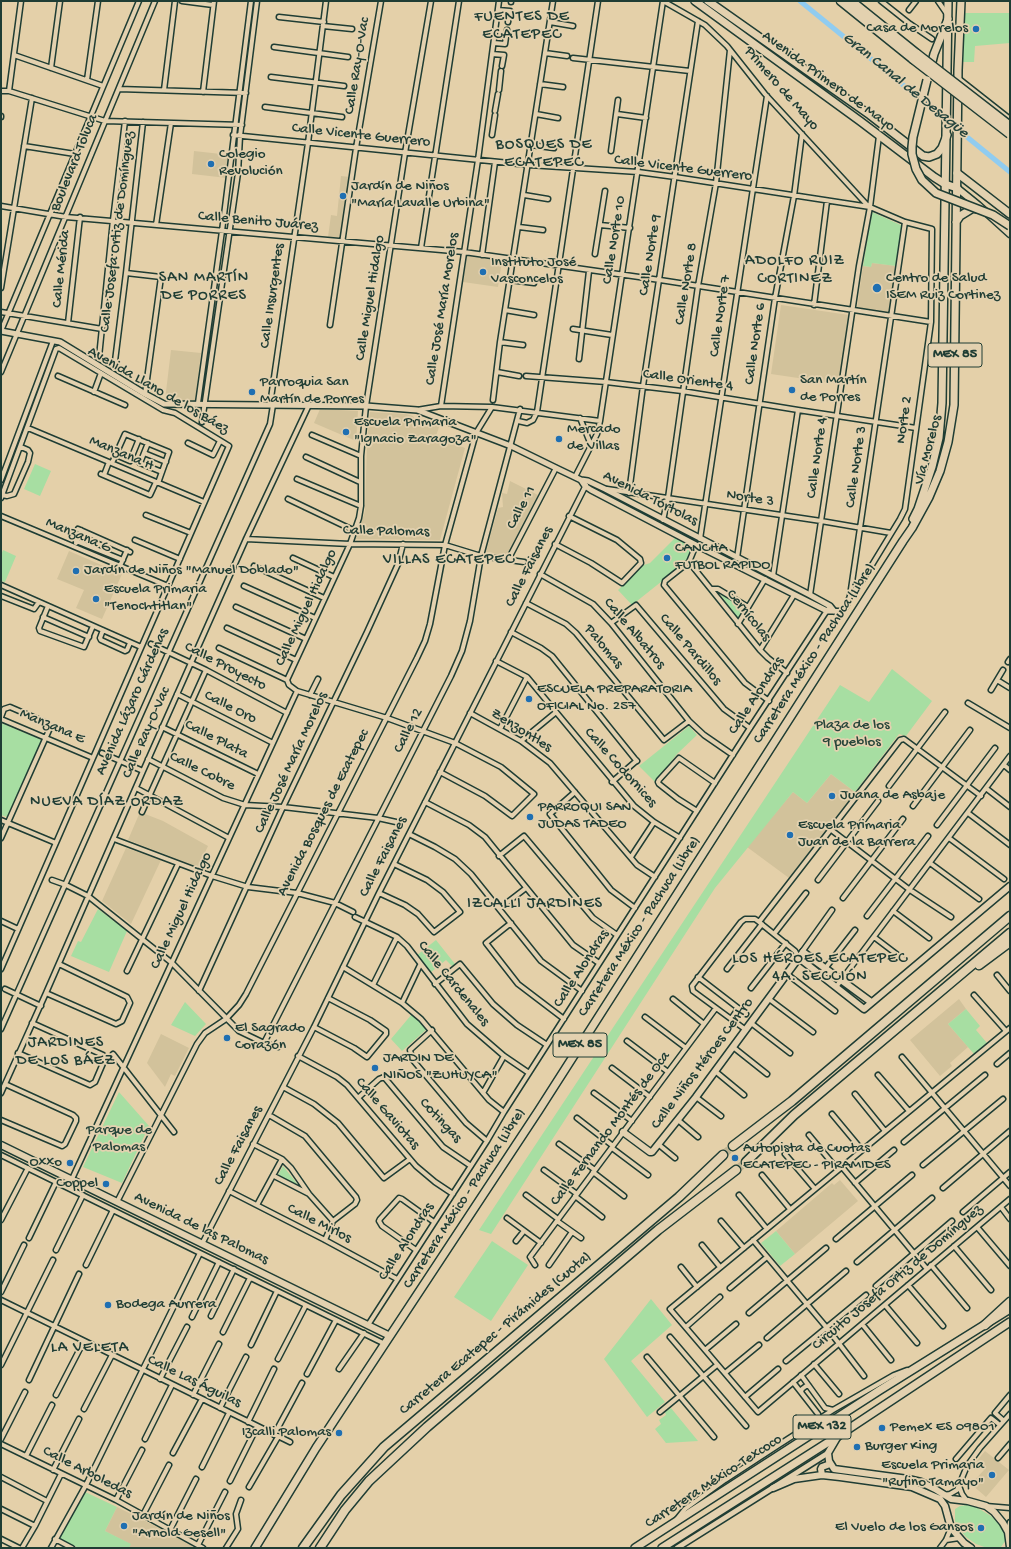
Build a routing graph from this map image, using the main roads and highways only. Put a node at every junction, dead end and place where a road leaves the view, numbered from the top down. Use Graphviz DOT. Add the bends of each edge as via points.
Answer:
graph roads {
  1 [pos="695,1"];
  2 [pos="708,1"];
  3 [pos="841,1"];
  4 [pos="851,1"];
  5 [pos="948,1"];
  6 [pos="960,1"];
  7 [pos="948,17"];
  8 [pos="915,57"];
  9 [pos="1010,126"];
  10 [pos="1010,134"];
  11 [pos="947,135"];
  12 [pos="957,173"];
  13 [pos="946,184"];
  14 [pos="957,188"];
  15 [pos="984,210"];
  16 [pos="1010,214"];
  17 [pos="955,224"];
  18 [pos="1010,226"];
  19 [pos="1010,234"];
  20 [pos="903,541"];
  21 [pos="1010,886"];
  22 [pos="1010,916"];
  23 [pos="1010,933"];
  24 [pos="1010,942"];
  25 [pos="801,955"];
  26 [pos="958,977"];
  27 [pos="856,991"];
  28 [pos="850,998"];
  29 [pos="871,1002"];
  30 [pos="623,1132"];
  31 [pos="1,1145"];
  32 [pos="733,1146"];
  33 [pos="723,1155"];
  34 [pos="746,1162"];
  35 [pos="736,1170"];
  36 [pos="1010,1302"];
  37 [pos="1010,1309"];
  38 [pos="1010,1322"];
  39 [pos="985,1325"];
  40 [pos="390,1336"];
  41 [pos="838,1436"];
  42 [pos="830,1464"];
  43 [pos="822,1476"];
  44 [pos="773,1488"];
  45 [pos="958,1501"];
  46 [pos="947,1511"];
  47 [pos="1010,1547"];
  48 [pos="255,1548"];
  49 [pos="303,1548"];
  50 [pos="320,1548"];
  51 [pos="635,1548"];
  52 [pos="662,1548"];
  53 [pos="971,1548"];
  1 -- 13 [label="main road, Avenida Primero de Mayo"];
  2 -- 11 [label="main road, Avenida Primero de Mayo" via="870,115 922,156 936,155"];
  3 -- 8 [label="highway"];
  4 -- 8 [label="highway"];
  5 -- 7 [label="main road, MEX 85"];
  6 -- 12 [label="main road, Vía Morelos / MEX 85"];
  7 -- 11 [label="main road, MEX 85"];
  7 -- 18 [label="main road, MEX 85, bridge" via="934,54 913,137 912,154 916,169 922,180 936,193 993,215"];
  8 -- 9 [label="highway, bridge"];
  8 -- 10 [label="highway, bridge"];
  11 -- 13 [label="main road, Vía Morelos / MEX 85"];
  12 -- 14 [label="main road, Vía Morelos / MEX 85"];
  12 -- 16 [label="main road"];
  13 -- 14 [label="main road"];
  13 -- 20 [label="main road, Vía Morelos / MEX 85" via="942,404 939,438 918,509"];
  14 -- 15 [label="main road"];
  14 -- 17 [label="main road, Vía Morelos / MEX 85"];
  15 -- 17 [label="main road" via="973,208 960,216"];
  15 -- 19 [label="main road"];
  17 -- 20 [label="main road, Vía Morelos / MEX 85" via="954,405 940,471 930,497"];
  20 -- 40 [label="main road, Carretera México - Pachuca (Libre) / MEX 85" via="539,1110"];
  21 -- 29 [label="main road"];
  22 -- 32 [label="highway" via="792,1100"];
  23 -- 26 [label="highway"];
  24 -- 26 [label="highway"];
  25 -- 27 [label="main road" via="826,968"];
  25 -- 28 [label="main road" via="820,975"];
  25 -- 30 [label="main road, Calle Niños Héroes Centro" via="696,1097 651,1153"];
  26 -- 34 [label="highway" via="794,1115"];
  27 -- 28 [label="main road"];
  27 -- 29 [label="main road"];
  28 -- 29 [label="main road" via="864,1009"];
  31 -- 40 [label="main road, Avenida de las Palomas"];
  33 -- 49 [label="highway, Carretera Ecatepec - Pirámides (Cuota)" via="679,1197 384,1447 341,1495"];
  35 -- 50 [label="highway, Carretera Ecatepec - Pirámides (Cuota)" via="658,1230 427,1427 369,1481"];
  36 -- 39 [label="highway"];
  37 -- 39 [label="main road, Carretera México-Texcoco / MEX 132"];
  38 -- 41 [label="main road, Carretera México-Texcoco / MEX 132"];
  39 -- 51 [label="main road, Carretera México-Texcoco / MEX 132"];
  40 -- 48 [label="main road, Carretera México - Pachuca (Libre) / MEX 85" via="316,1448"];
  41 -- 42 [label="main road" via="828,1453"];
  41 -- 52 [label="main road, Carretera México-Texcoco / MEX 132"];
  42 -- 43 [label="main road" via="822,1467"];
  42 -- 45 [label="main road" via="834,1469 921,1482 951,1500"];
  43 -- 44 [label="main road" via="794,1479"];
  43 -- 46 [label="main road" via="912,1487 940,1499"];
  45 -- 46 [label="main road"];
  45 -- 47 [label="main road" via="986,1506 994,1512 1008,1532"];
  46 -- 53 [label="main road" via="951,1528"];
}
